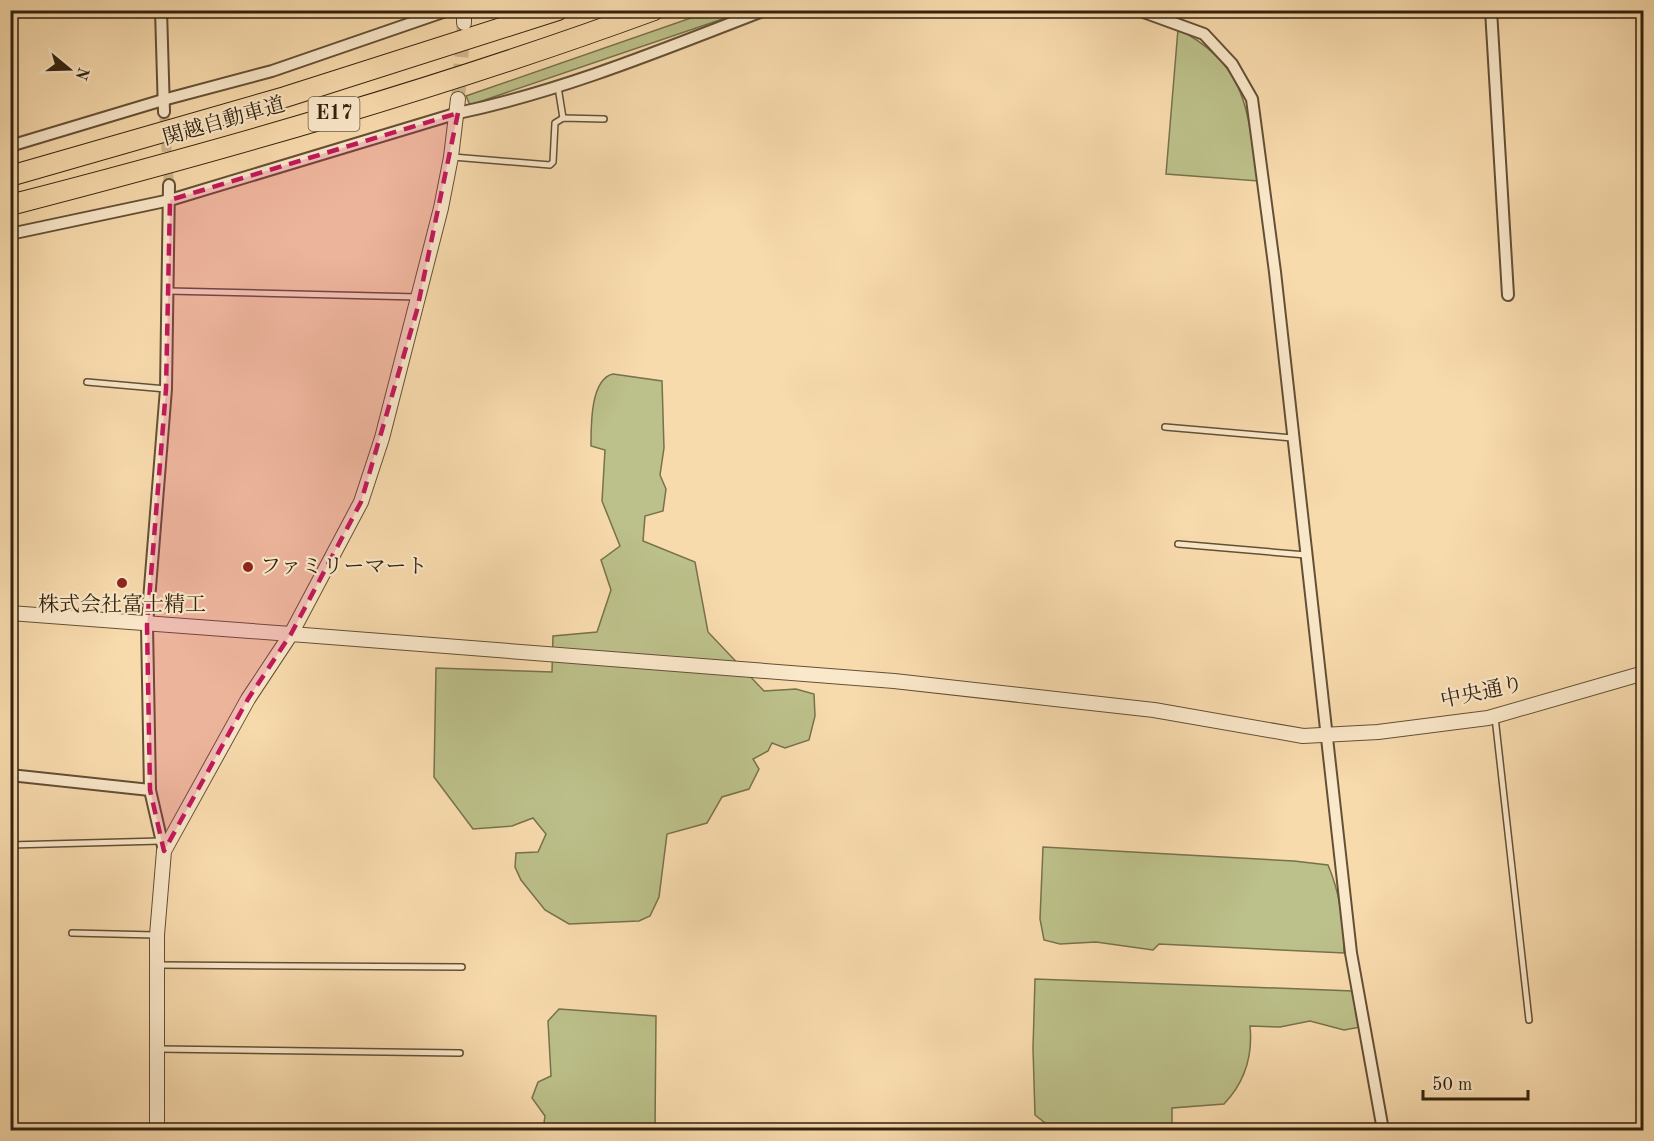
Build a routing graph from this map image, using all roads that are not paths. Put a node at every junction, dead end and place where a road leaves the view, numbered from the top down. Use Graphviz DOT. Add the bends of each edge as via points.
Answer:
graph roads {
  1 [pos="161,10"];
  2 [pos="449,10"];
  3 [pos="558,10"];
  4 [pos="654,10"];
  5 [pos="765,10"];
  6 [pos="1138,10"];
  7 [pos="1491,10"];
  8 [pos="558,86"];
  9 [pos="458,99"];
  10 [pos="163,100"];
  11 [pos="164,112"];
  12 [pos="458,113"];
  13 [pos="563,118"];
  14 [pos="604,119"];
  15 [pos="10,146"];
  16 [pos="452,157"];
  17 [pos="10,176"];
  18 [pos="169,185"];
  19 [pos="170,200"];
  20 [pos="10,205"];
  21 [pos="10,234"];
  22 [pos="168,291"];
  23 [pos="1508,296"];
  24 [pos="420,297"];
  25 [pos="87,382"];
  26 [pos="166,389"];
  27 [pos="1165,427"];
  28 [pos="1292,438"];
  29 [pos="1178,544"];
  30 [pos="1305,555"];
  31 [pos="10,614"];
  32 [pos="147,625"];
  33 [pos="291,634"];
  34 [pos="1644,673"];
  35 [pos="1494,716"];
  36 [pos="1326,736"];
  37 [pos="10,775"];
  38 [pos="150,790"];
  39 [pos="10,845"];
  40 [pos="163,846"];
  41 [pos="72,933"];
  42 [pos="157,935"];
  43 [pos="157,965"];
  44 [pos="462,967"];
  45 [pos="1529,1020"];
  46 [pos="158,1049"];
  47 [pos="460,1053"];
  48 [pos="157,1131"];
  49 [pos="1383,1131"];
  1 -- 10 [label="street"];
  2 -- 10 [label="street" via="272,71"];
  3 -- 17 [label="highway, 関越自動車道 / E17" via="285,97"];
  4 -- 20 [label="highway, 関越自動車道 / E17" via="290,128"];
  5 -- 8 [label="street"];
  6 -- 28 [label="street" via="1204,34 1232,64 1252,99"];
  7 -- 23 [label="street"];
  8 -- 12 [label="street"];
  8 -- 13 [label="lane"];
  9 -- 12 [label="street"];
  10 -- 11 [label="street"];
  10 -- 15 [label="street"];
  12 -- 16 [label="street"];
  12 -- 19 [label="street"];
  13 -- 14 [label="lane"];
  13 -- 16 [label="lane" via="555,123 550,165"];
  16 -- 24 [label="street"];
  18 -- 19 [label="street"];
  19 -- 21 [label="street"];
  19 -- 22 [label="street"];
  22 -- 24 [label="lane"];
  22 -- 26 [label="street"];
  24 -- 33 [label="street" via="361,502"];
  25 -- 26 [label="lane"];
  26 -- 32 [label="street"];
  27 -- 28 [label="lane"];
  28 -- 30 [label="street"];
  29 -- 30 [label="lane"];
  30 -- 36 [label="street"];
  31 -- 32 [label="street, 中央通り"];
  32 -- 33 [label="street, 中央通り"];
  32 -- 38 [label="street"];
  33 -- 36 [label="street, 中央通り" via="894,681 1154,710 1303,736"];
  33 -- 40 [label="street" via="248,699"];
  34 -- 35 [label="street, 中央通り"];
  35 -- 36 [label="street, 中央通り"];
  35 -- 45 [label="lane"];
  36 -- 49 [label="street" via="1351,953"];
  37 -- 38 [label="street"];
  38 -- 40 [label="street"];
  39 -- 40 [label="lane"];
  40 -- 42 [label="street"];
  41 -- 42 [label="lane"];
  42 -- 43 [label="street"];
  43 -- 44 [label="lane"];
  43 -- 46 [label="street"];
  46 -- 47 [label="lane"];
  46 -- 48 [label="street"];
}
